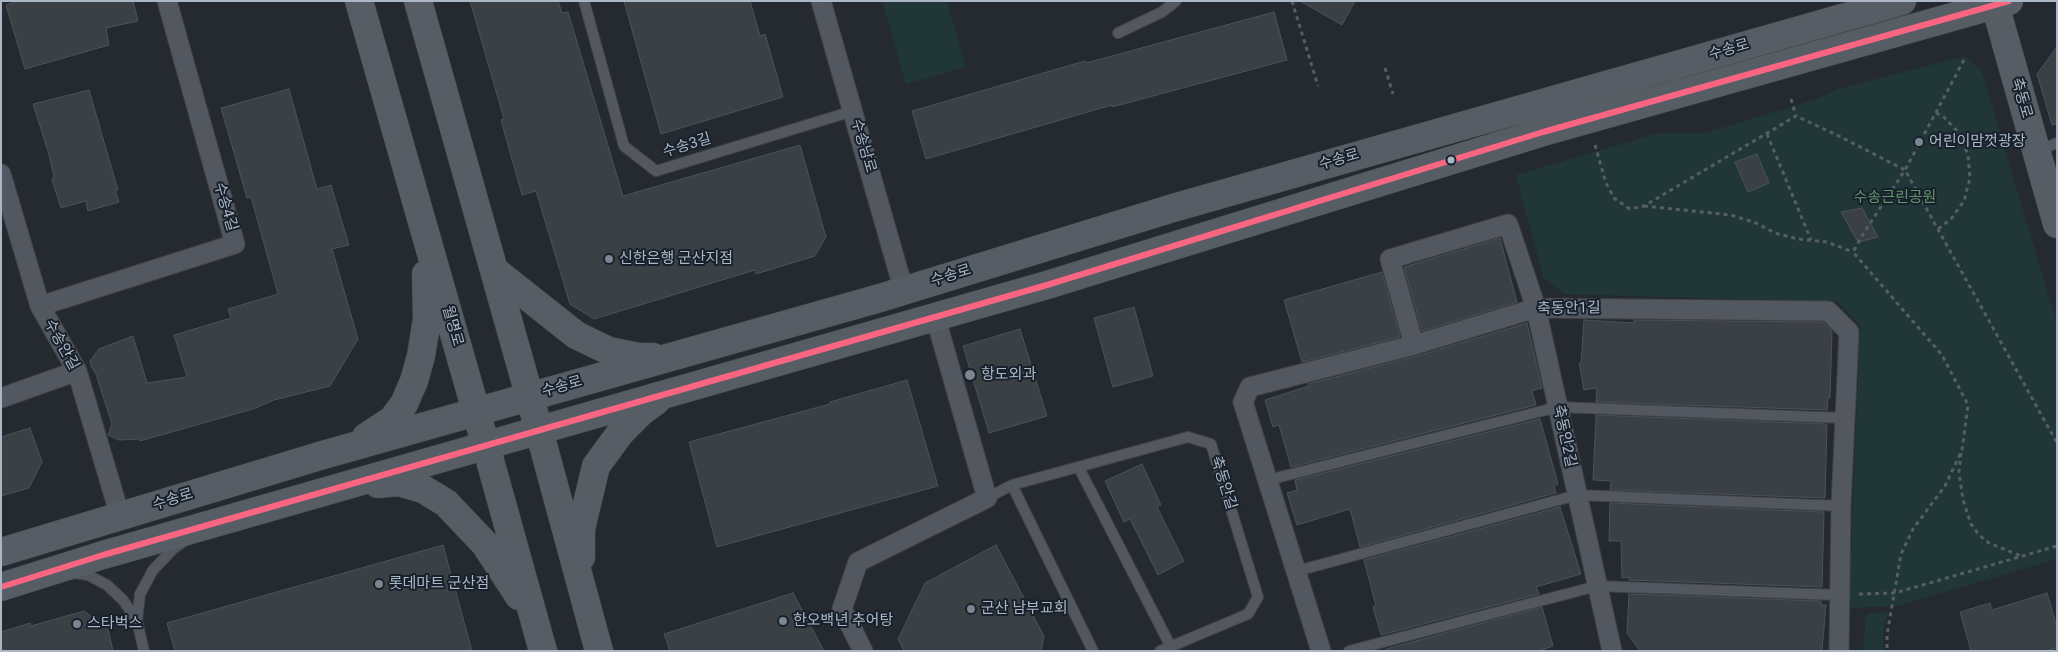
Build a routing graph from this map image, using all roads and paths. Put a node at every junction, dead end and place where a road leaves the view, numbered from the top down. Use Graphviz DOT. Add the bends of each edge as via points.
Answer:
graph roads {
  1 [pos="167,1"];
  2 [pos="359,1"];
  3 [pos="418,1"];
  4 [pos="584,1"];
  5 [pos="822,1"];
  6 [pos="1176,1"];
  7 [pos="1292,1"];
  8 [pos="1902,1"];
  9 [pos="2000,3"];
  10 [pos="1118,33"];
  11 [pos="1964,60"];
  12 [pos="1385,68"];
  13 [pos="1318,86"];
  14 [pos="1393,94"];
  15 [pos="1791,99"];
  16 [pos="853,111"];
  17 [pos="1936,113"];
  18 [pos="1796,116"];
  19 [pos="1767,134"];
  20 [pos="1595,145"];
  21 [pos="2046,147"];
  22 [pos="1905,170"];
  23 [pos="1,174"];
  24 [pos="1644,206"];
  25 [pos="2057,224"];
  26 [pos="422,225"];
  27 [pos="1938,230"];
  28 [pos="1811,240"];
  29 [pos="1853,252"];
  30 [pos="494,270"];
  31 [pos="904,291"];
  32 [pos="40,306"];
  33 [pos="1536,308"];
  34 [pos="935,316"];
  35 [pos="1414,345"];
  36 [pos="669,357"];
  37 [pos="77,370"];
  38 [pos="668,393"];
  39 [pos="530,396"];
  40 [pos="1,398"];
  41 [pos="1558,407"];
  42 [pos="476,411"];
  43 [pos="1844,418"];
  44 [pos="539,430"];
  45 [pos="2057,444"];
  46 [pos="486,446"];
  47 [pos="1962,450"];
  48 [pos="336,451"];
  49 [pos="1079,468"];
  50 [pos="1268,480"];
  51 [pos="1012,485"];
  52 [pos="341,487"];
  53 [pos="1578,495"];
  54 [pos="987,498"];
  55 [pos="1842,506"];
  56 [pos="120,516"];
  57 [pos="208,525"];
  58 [pos="2057,546"];
  59 [pos="1,552"];
  60 [pos="2022,556"];
  61 [pos="1297,571"];
  62 [pos="42,574"];
  63 [pos="1,586"];
  64 [pos="1598,586"];
  65 [pos="581,589"];
  66 [pos="1895,593"];
  67 [pos="1839,595"];
  68 [pos="137,621"];
  69 [pos="539,639"];
  70 [pos="1165,649"];
  71 [pos="144,651"];
  72 [pos="599,651"];
  73 [pos="863,651"];
  74 [pos="1093,651"];
  75 [pos="1321,651"];
  76 [pos="1349,651"];
  77 [pos="1612,651"];
  78 [pos="1839,651"];
  79 [pos="1887,651"];
  1 -- 32 [label="street, 수송4길" via="235,244"];
  2 -- 26 [label="street, 월명로"];
  3 -- 30 [label="street"];
  4 -- 16 [label="lane, 수송3길" via="624,146 656,171"];
  5 -- 16 [label="street, 수송남로"];
  6 -- 10 [label="lane" via="1162,12"];
  7 -- 13 [label="path"];
  8 -- 31 [label="street, 수송로" via="1173,208"];
  9 -- 21 [label="street, 축동로"];
  9 -- 34 [label="street, 수송로" via="1533,134"];
  11 -- 17 [label="path"];
  12 -- 14 [label="path"];
  15 -- 18 [label="path"];
  16 -- 31 [label="street, 수송남로"];
  17 -- 22 [label="path"];
  17 -- 27 [label="path" via="1943,116 1959,134 1968,155 1970,178 1964,201"];
  18 -- 19 [label="path"];
  18 -- 22 [label="path"];
  19 -- 24 [label="path"];
  19 -- 28 [label="path"];
  20 -- 24 [label="path" via="1614,198 1630,209"];
  21 -- 25 [label="street, 축동로"];
  22 -- 27 [label="path"];
  22 -- 29 [label="path"];
  23 -- 32 [label="street, 수송안길"];
  24 -- 28 [label="path" via="1732,215 1775,233"];
  26 -- 42 [label="street, 월명로"];
  26 -- 48 [label="street" via="427,319 414,381 404,404 392,420 369,436"];
  27 -- 45 [label="path"];
  28 -- 29 [label="path"];
  29 -- 47 [label="path" via="1942,355 1968,405"];
  30 -- 36 [label="street" via="576,336 608,351 639,357"];
  30 -- 39 [label="street"];
  31 -- 36 [label="street, 수송로"];
  32 -- 37 [label="street, 수송안길"];
  33 -- 35 [label="street, 축동안1길"];
  33 -- 35 [label="street, 축동안2길" via="1508,224 1390,259"];
  33 -- 41 [label="street, 축동안2길"];
  33 -- 43 [label="street, 축동안1길" via="1828,311 1849,332"];
  34 -- 38 [label="street, 수송로"];
  34 -- 54 [label="street"];
  35 -- 50 [label="street, 축동안1길" via="1250,387 1243,402"];
  36 -- 39 [label="street, 수송로"];
  37 -- 40 [label="street"];
  37 -- 56 [label="street, 수송안길"];
  38 -- 44 [label="street, 수송로"];
  38 -- 65 [label="street" via="641,412 621,432 596,466 581,529"];
  39 -- 42 [label="street, 수송로"];
  39 -- 44 [label="street"];
  41 -- 43 [label="lane"];
  41 -- 50 [label="lane"];
  41 -- 53 [label="street, 축동안2길"];
  42 -- 46 [label="street, 월명로"];
  42 -- 48 [label="street, 수송로"];
  43 -- 55 [label="street, 축동안1길"];
  44 -- 46 [label="street, 수송로"];
  44 -- 65 [label="street"];
  46 -- 52 [label="street, 수송로"];
  46 -- 69 [label="street, 월명로"];
  47 -- 60 [label="path" via="1959,472 1962,500 1971,524 1989,543"];
  47 -- 66 [label="path" via="1946,486 1913,529 1901,554"];
  48 -- 56 [label="street, 수송로"];
  49 -- 51 [label="lane, 축동안길"];
  49 -- 70 [label="lane"];
  49 -- 70 [label="lane, 축동안길" via="1188,437 1211,444 1258,597 1248,614"];
  50 -- 61 [label="street, 축동안1길"];
  51 -- 54 [label="lane, 축동안길"];
  51 -- 74 [label="lane"];
  52 -- 57 [label="street, 수송로"];
  52 -- 69 [label="street" via="399,482 423,488 446,503 486,544"];
  53 -- 55 [label="lane"];
  53 -- 61 [label="lane"];
  53 -- 64 [label="street, 축동안2길"];
  54 -- 73 [label="street, 축동안길" via="858,562 842,610"];
  55 -- 67 [label="street, 축동안1길"];
  56 -- 59 [label="street, 수송로"];
  57 -- 62 [label="street, 수송로"];
  57 -- 68 [label="lane" via="173,549 152,570 140,594"];
  58 -- 60 [label="path"];
  60 -- 66 [label="path"];
  61 -- 75 [label="street, 축동안1길"];
  62 -- 63 [label="street, 수송로"];
  62 -- 68 [label="lane" via="73,573 107,585 123,600"];
  64 -- 67 [label="lane"];
  64 -- 76 [label="lane"];
  64 -- 77 [label="street, 축동안2길"];
  65 -- 72 [label="street"];
  66 -- 67 [label="path"];
  66 -- 79 [label="path"];
  67 -- 78 [label="street, 축동안1길"];
  68 -- 71 [label="lane"];
}
